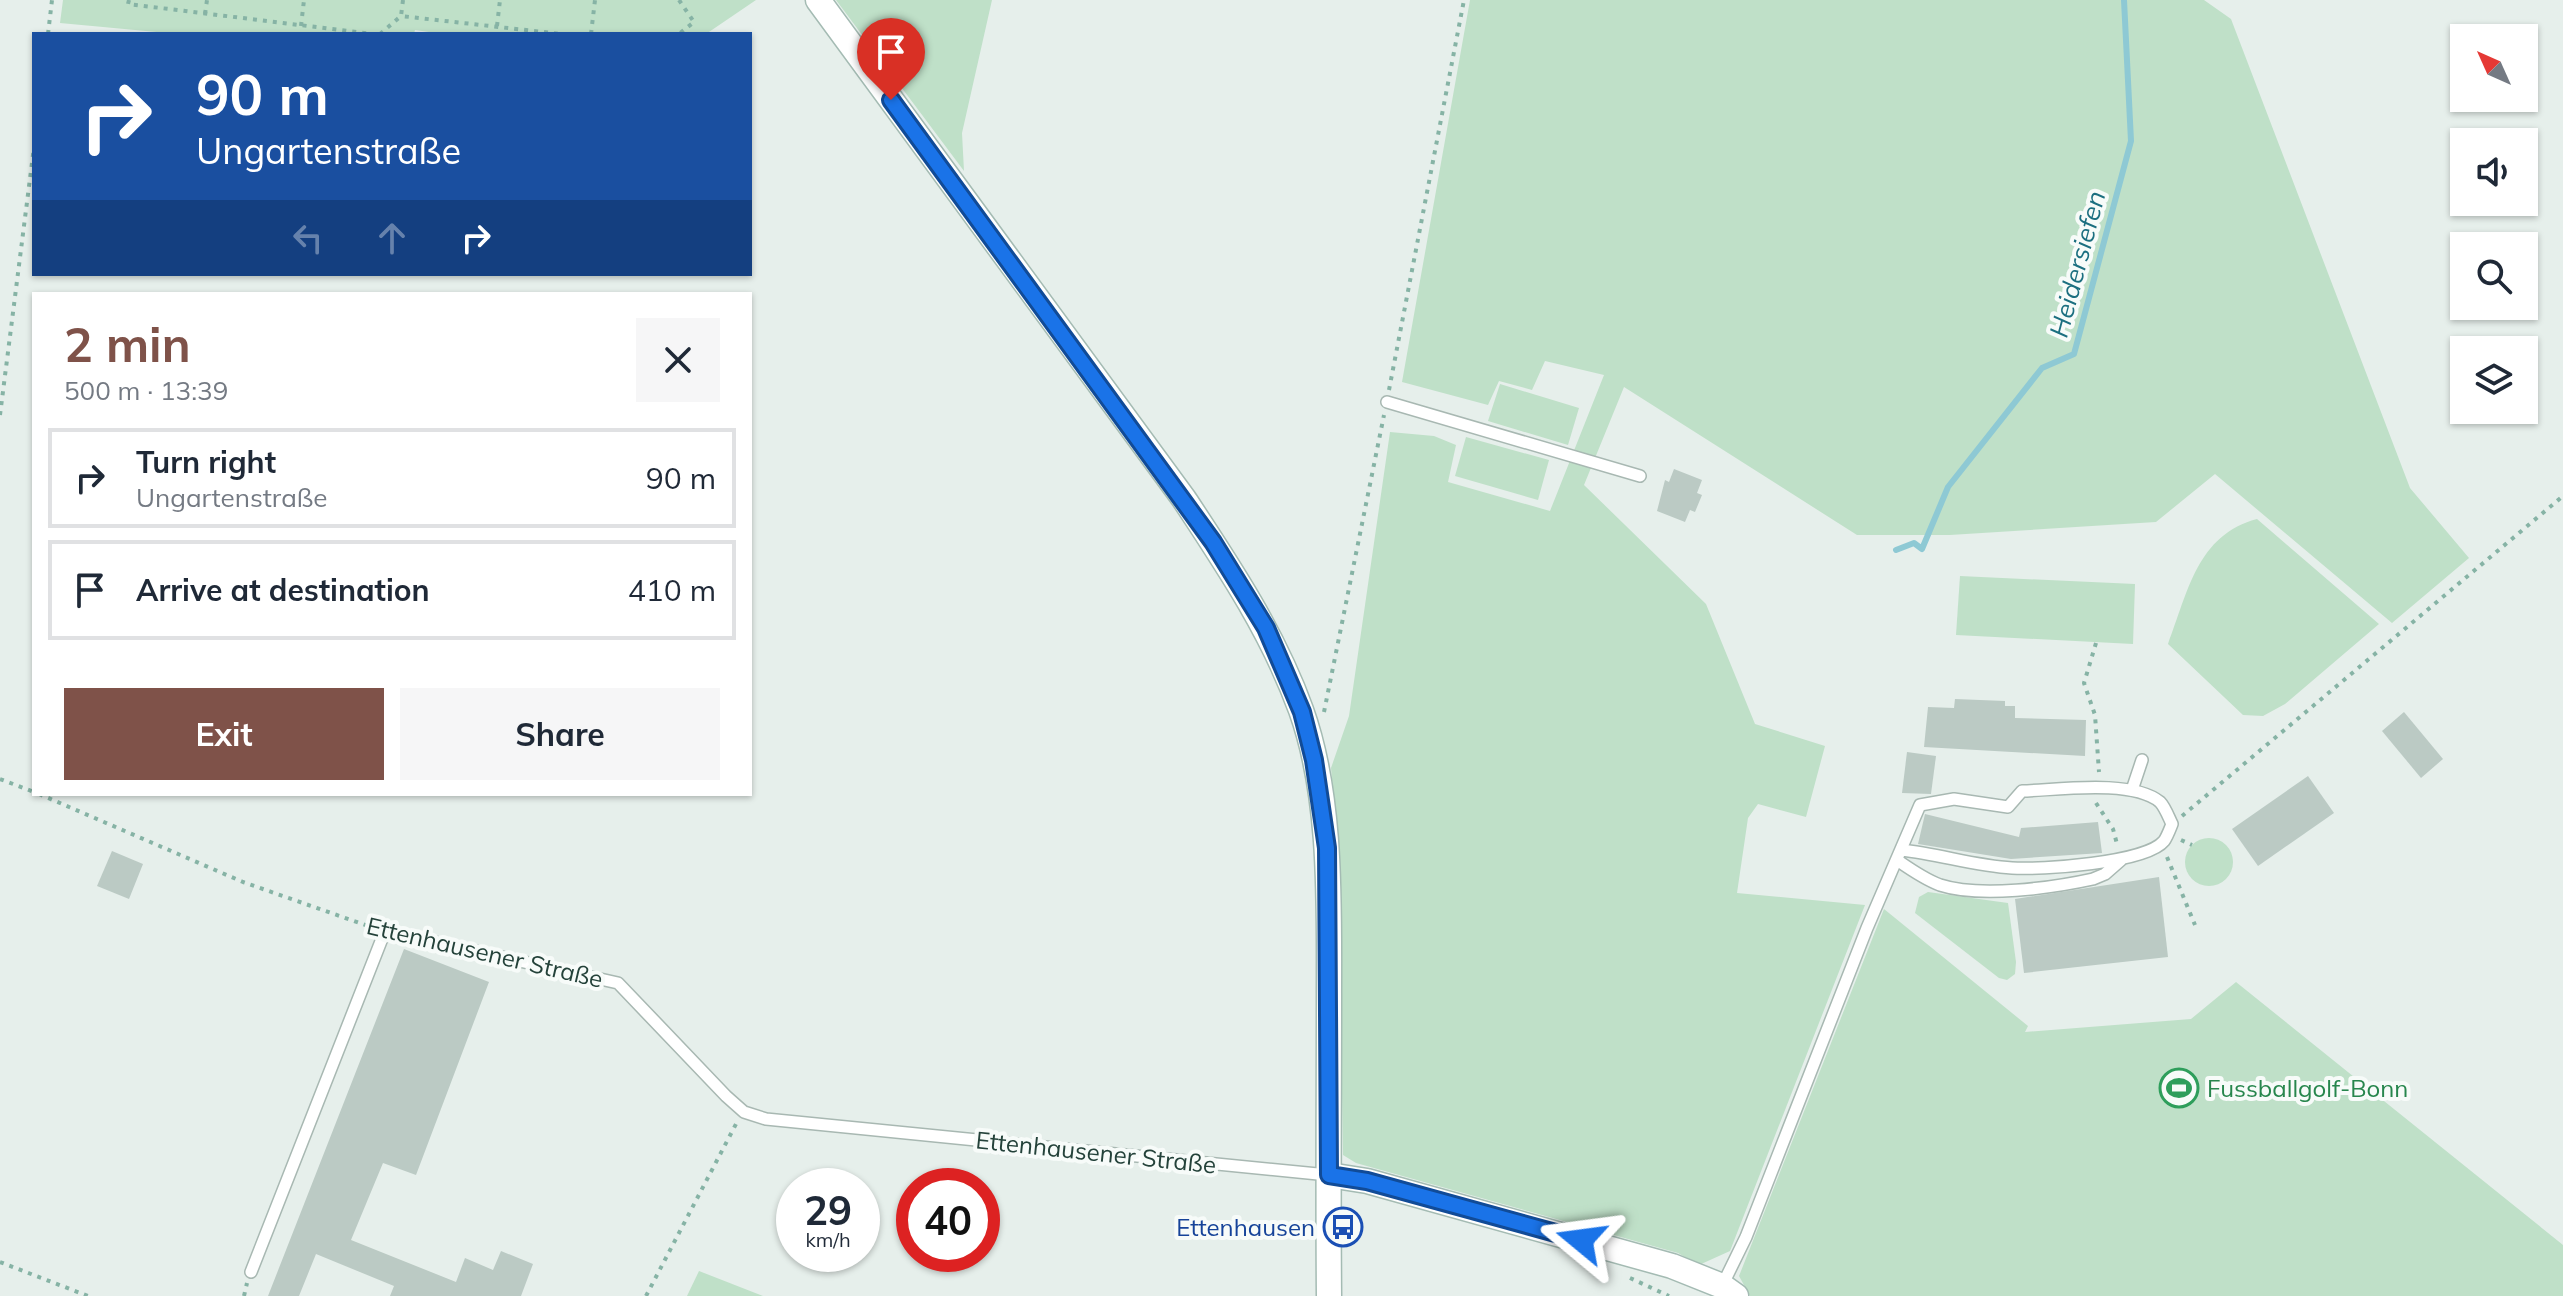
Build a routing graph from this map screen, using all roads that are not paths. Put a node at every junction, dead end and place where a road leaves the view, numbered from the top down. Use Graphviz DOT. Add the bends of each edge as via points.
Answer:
graph roads {
  1 [pos="818,0"];
  2 [pos="1387,402"];
  3 [pos="1640,476"];
  4 [pos="2142,760"];
  5 [pos="2132,790"];
  6 [pos="1899,855"];
  7 [pos="2122,859"];
  8 [pos="1329,1175"];
  9 [pos="251,1272"];
  10 [pos="1729,1291"];
  11 [pos="1329,1296"];
  1 -- 8 [label="street" via="1184,499 1266,628 1302,712 1327,848"];
  2 -- 3 [label="lane"];
  4 -- 5 [label="lane"];
  5 -- 6 [label="lane" via="2022,791 2008,807 1954,799 1920,805"];
  5 -- 7 [label="lane" via="2161,803 2172,824 2159,845"];
  6 -- 7 [label="lane" via="1936,853 2014,869"];
  6 -- 7 [label="lane" via="1922,877 1942,886 2005,892 2093,879"];
  6 -- 10 [label="lane"];
  8 -- 9 [label="lane, Ettenhausener Straße" via="766,1119 744,1112 618,983 385,931"];
  8 -- 10 [label="street" via="1672,1266"];
  8 -- 11 [label="street"];
}
